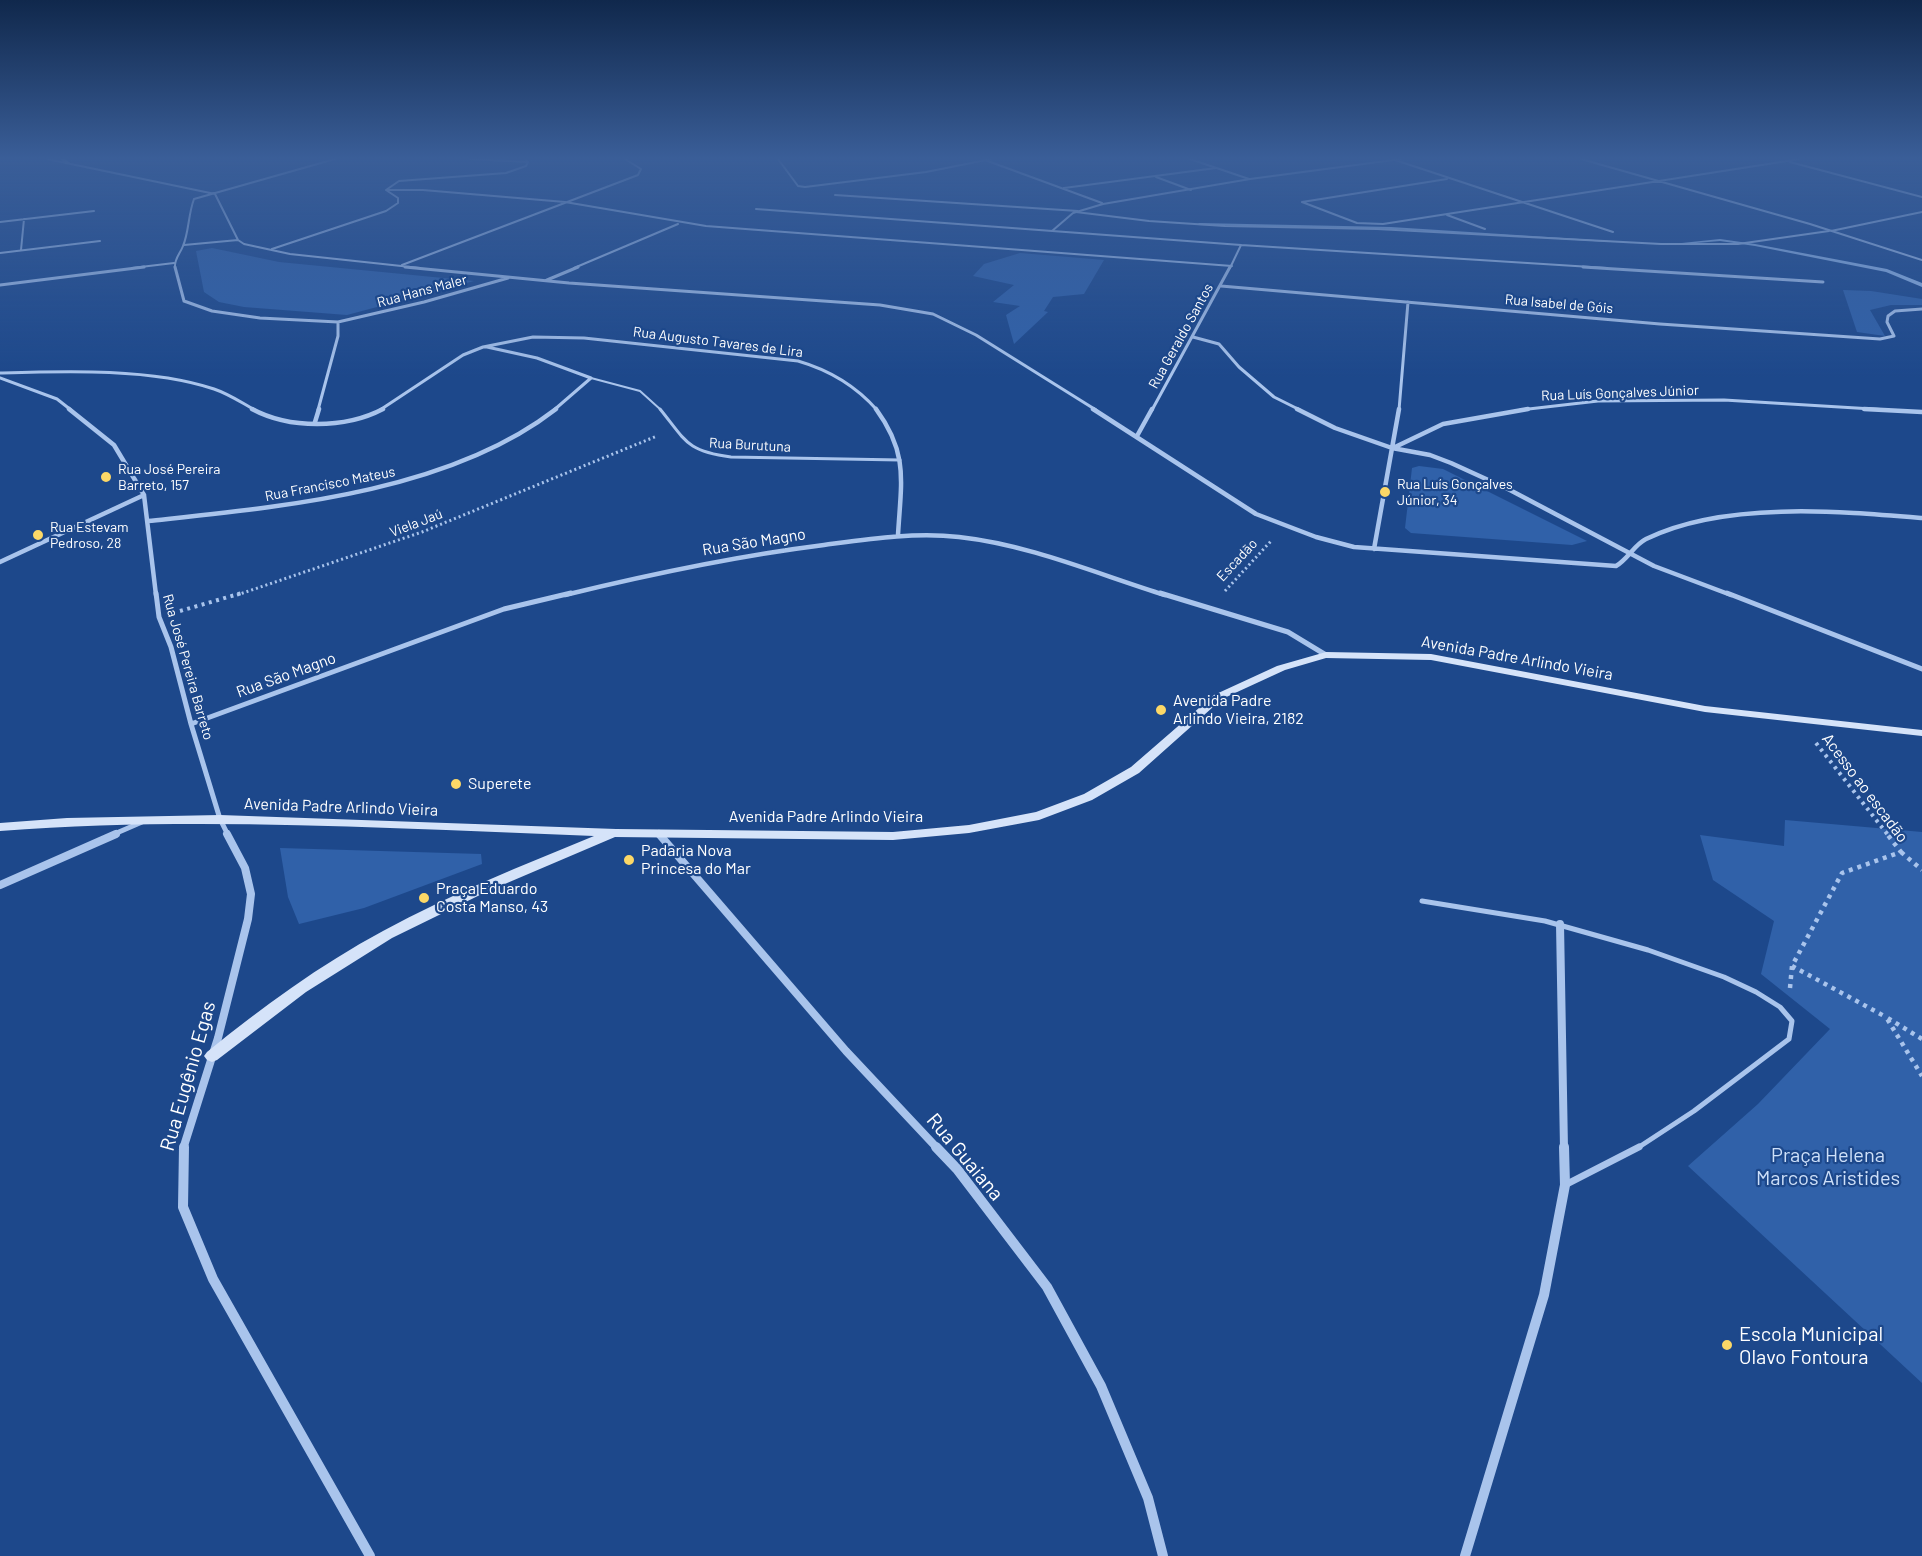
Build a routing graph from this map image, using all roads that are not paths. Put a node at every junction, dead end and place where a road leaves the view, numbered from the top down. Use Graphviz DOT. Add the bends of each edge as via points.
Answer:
graph roads {
  1 [pos="23,232"];
  2 [pos="186,232"];
  3 [pos="234,232"];
  4 [pos="325,232"];
  5 [pos="488,232"];
  6 [pos="658,232"];
  7 [pos="789,232"];
  8 [pos="1060,232"];
  9 [pos="1425,232"];
  10 [pos="1825,232"];
  11 [pos="1831,232"];
  12 [pos="238,240"];
  13 [pos="99,242"];
  14 [pos="184,245"];
  15 [pos="1241,245"];
  16 [pos="21,250"];
  17 [pos="270,250"];
  18 [pos="0,253"];
  19 [pos="1922,260"];
  20 [pos="174,263"];
  21 [pos="402,265"];
  22 [pos="1232,266"];
  23 [pos="512,277"];
  24 [pos="546,280"];
  25 [pos="1823,282"];
  26 [pos="0,285"];
  27 [pos="1221,286"];
  28 [pos="1408,302"];
  29 [pos="1922,309"];
  30 [pos="338,322"];
  31 [pos="1193,337"];
  32 [pos="483,347"];
  33 [pos="0,373"];
  34 [pos="0,378"];
  35 [pos="591,378"];
  36 [pos="1922,412"];
  37 [pos="315,422"];
  38 [pos="1137,436"];
  39 [pos="1392,448"];
  40 [pos="900,460"];
  41 [pos="144,495"];
  42 [pos="1922,518"];
  43 [pos="148,521"];
  44 [pos="898,536"];
  45 [pos="1374,549"];
  46 [pos="1631,552"];
  47 [pos="0,562"];
  48 [pos="1326,655"];
  49 [pos="1922,669"];
  50 [pos="191,724"];
  51 [pos="1922,733"];
  52 [pos="220,819"];
  53 [pos="149,820"];
  54 [pos="0,827"];
  55 [pos="616,833"];
  56 [pos="657,833"];
  57 [pos="0,885"];
  58 [pos="1422,902"];
  59 [pos="1560,924"];
  60 [pos="212,1056"];
  61 [pos="1565,1185"];
  62 [pos="370,1556"];
  63 [pos="1163,1556"];
  64 [pos="1465,1556"];
  1 -- 16 [label="street"];
  2 -- 14 [label="street"];
  3 -- 12 [label="street"];
  4 -- 17 [label="street"];
  5 -- 21 [label="street"];
  6 -- 24 [label="street"];
  7 -- 22 [label="street"];
  8 -- 15 [label="street"];
  9 -- 10 [label="lane" via="1662,244 1738,244"];
  11 -- 19 [label="street"];
  12 -- 14 [label="street"];
  12 -- 17 [label="street"];
  13 -- 16 [label="street"];
  14 -- 20 [label="street"];
  15 -- 22 [label="street, Rua Geraldo Santos"];
  15 -- 25 [label="street"];
  16 -- 18 [label="street"];
  17 -- 21 [label="street"];
  20 -- 26 [label="street"];
  20 -- 30 [label="street, Rua Hans Maler" via="184,301 194,306 260,318"];
  21 -- 23 [label="street"];
  22 -- 27 [label="street, Rua Geraldo Santos"];
  23 -- 24 [label="street"];
  23 -- 30 [label="street, Rua Hans Maler"];
  24 -- 38 [label="street" via="880,305 933,314 976,335"];
  27 -- 28 [label="street, Rua Isabel de Góis"];
  27 -- 31 [label="street, Rua Geraldo Santos"];
  28 -- 29 [label="street, Rua Isabel de Góis" via="1880,339 1894,336 1888,316 1895,311"];
  28 -- 39 [label="street" via="1400,404"];
  30 -- 37 [label="street" via="338,336"];
  31 -- 38 [label="street, Rua Geraldo Santos"];
  31 -- 39 [label="street" via="1219,344 1256,382 1291,407"];
  32 -- 35 [label="street" via="537,358"];
  32 -- 37 [label="street, Rua Augusto Tavares de Lira" via="458,357 376,414 339,422"];
  32 -- 40 [label="street, Rua Augusto Tavares de Lira" via="536,337 570,336 815,365 839,376 866,398 891,435"];
  33 -- 37 [label="street, Rua Augusto Tavares de Lira" via="61,371 162,378 212,388 268,417"];
  34 -- 41 [label="street, Rua José Pereira Barreto" via="57,399 114,445"];
  35 -- 40 [label="lane, Rua Burutuna" via="645,394 698,452 714,456"];
  35 -- 43 [label="street, Rua Francisco Mateus" via="511,438 441,468 387,485 263,508"];
  36 -- 39 [label="street, Rua Luís Gonçalves Júnior" via="1724,400 1598,401 1536,407 1443,424"];
  38 -- 45 [label="street" via="1284,528 1316,539"];
  39 -- 45 [label="street"];
  39 -- 46 [label="street" via="1451,463"];
  40 -- 44 [label="street, Rua Augusto Tavares de Lira"];
  41 -- 43 [label="street, Rua José Pereira Barreto"];
  41 -- 47 [label="street"];
  42 -- 46 [label="street" via="1850,513 1730,517 1670,529 1643,541"];
  43 -- 50 [label="street, Rua José Pereira Barreto" via="159,617"];
  44 -- 48 [label="street, Rua São Magno" via="959,537 1031,550 1288,632"];
  44 -- 50 [label="street, Rua São Magno" via="673,569 504,609"];
  45 -- 46 [label="street" via="1616,566 1625,562"];
  46 -- 49 [label="street" via="1686,579"];
  48 -- 51 [label="main road, Avenida Padre Arlindo Vieira" via="1431,657 1705,710"];
  48 -- 56 [label="main road, Avenida Padre Arlindo Vieira" via="1281,668 1218,697 1135,770 1088,797 1039,816 969,830 893,836"];
  50 -- 52 [label="street, Rua José Pereira Barreto"];
  52 -- 53 [label="main road, Avenida Padre Arlindo Vieira"];
  52 -- 55 [label="main road, Avenida Padre Arlindo Vieira"];
  52 -- 60 [label="street, Rua Eugênio Egas" via="245,868 251,894 242,949"];
  53 -- 54 [label="main road, Avenida Padre Arlindo Vieira"];
  53 -- 57 [label="street"];
  55 -- 56 [label="main road, Avenida Padre Arlindo Vieira"];
  55 -- 60 [label="main road" via="495,882 367,946 271,1008"];
  56 -- 63 [label="street, Rua Guaiana" via="846,1051 957,1169 1047,1287 1101,1386 1148,1498"];
  58 -- 59 [label="lane"];
  59 -- 61 [label="street"];
  59 -- 61 [label="lane" via="1661,953 1738,984 1773,1001 1788,1014 1793,1028 1789,1039 1647,1143"];
  60 -- 62 [label="street, Rua Eugênio Egas" via="182,1154 183,1207 213,1279"];
  61 -- 64 [label="street" via="1544,1294"];
}
